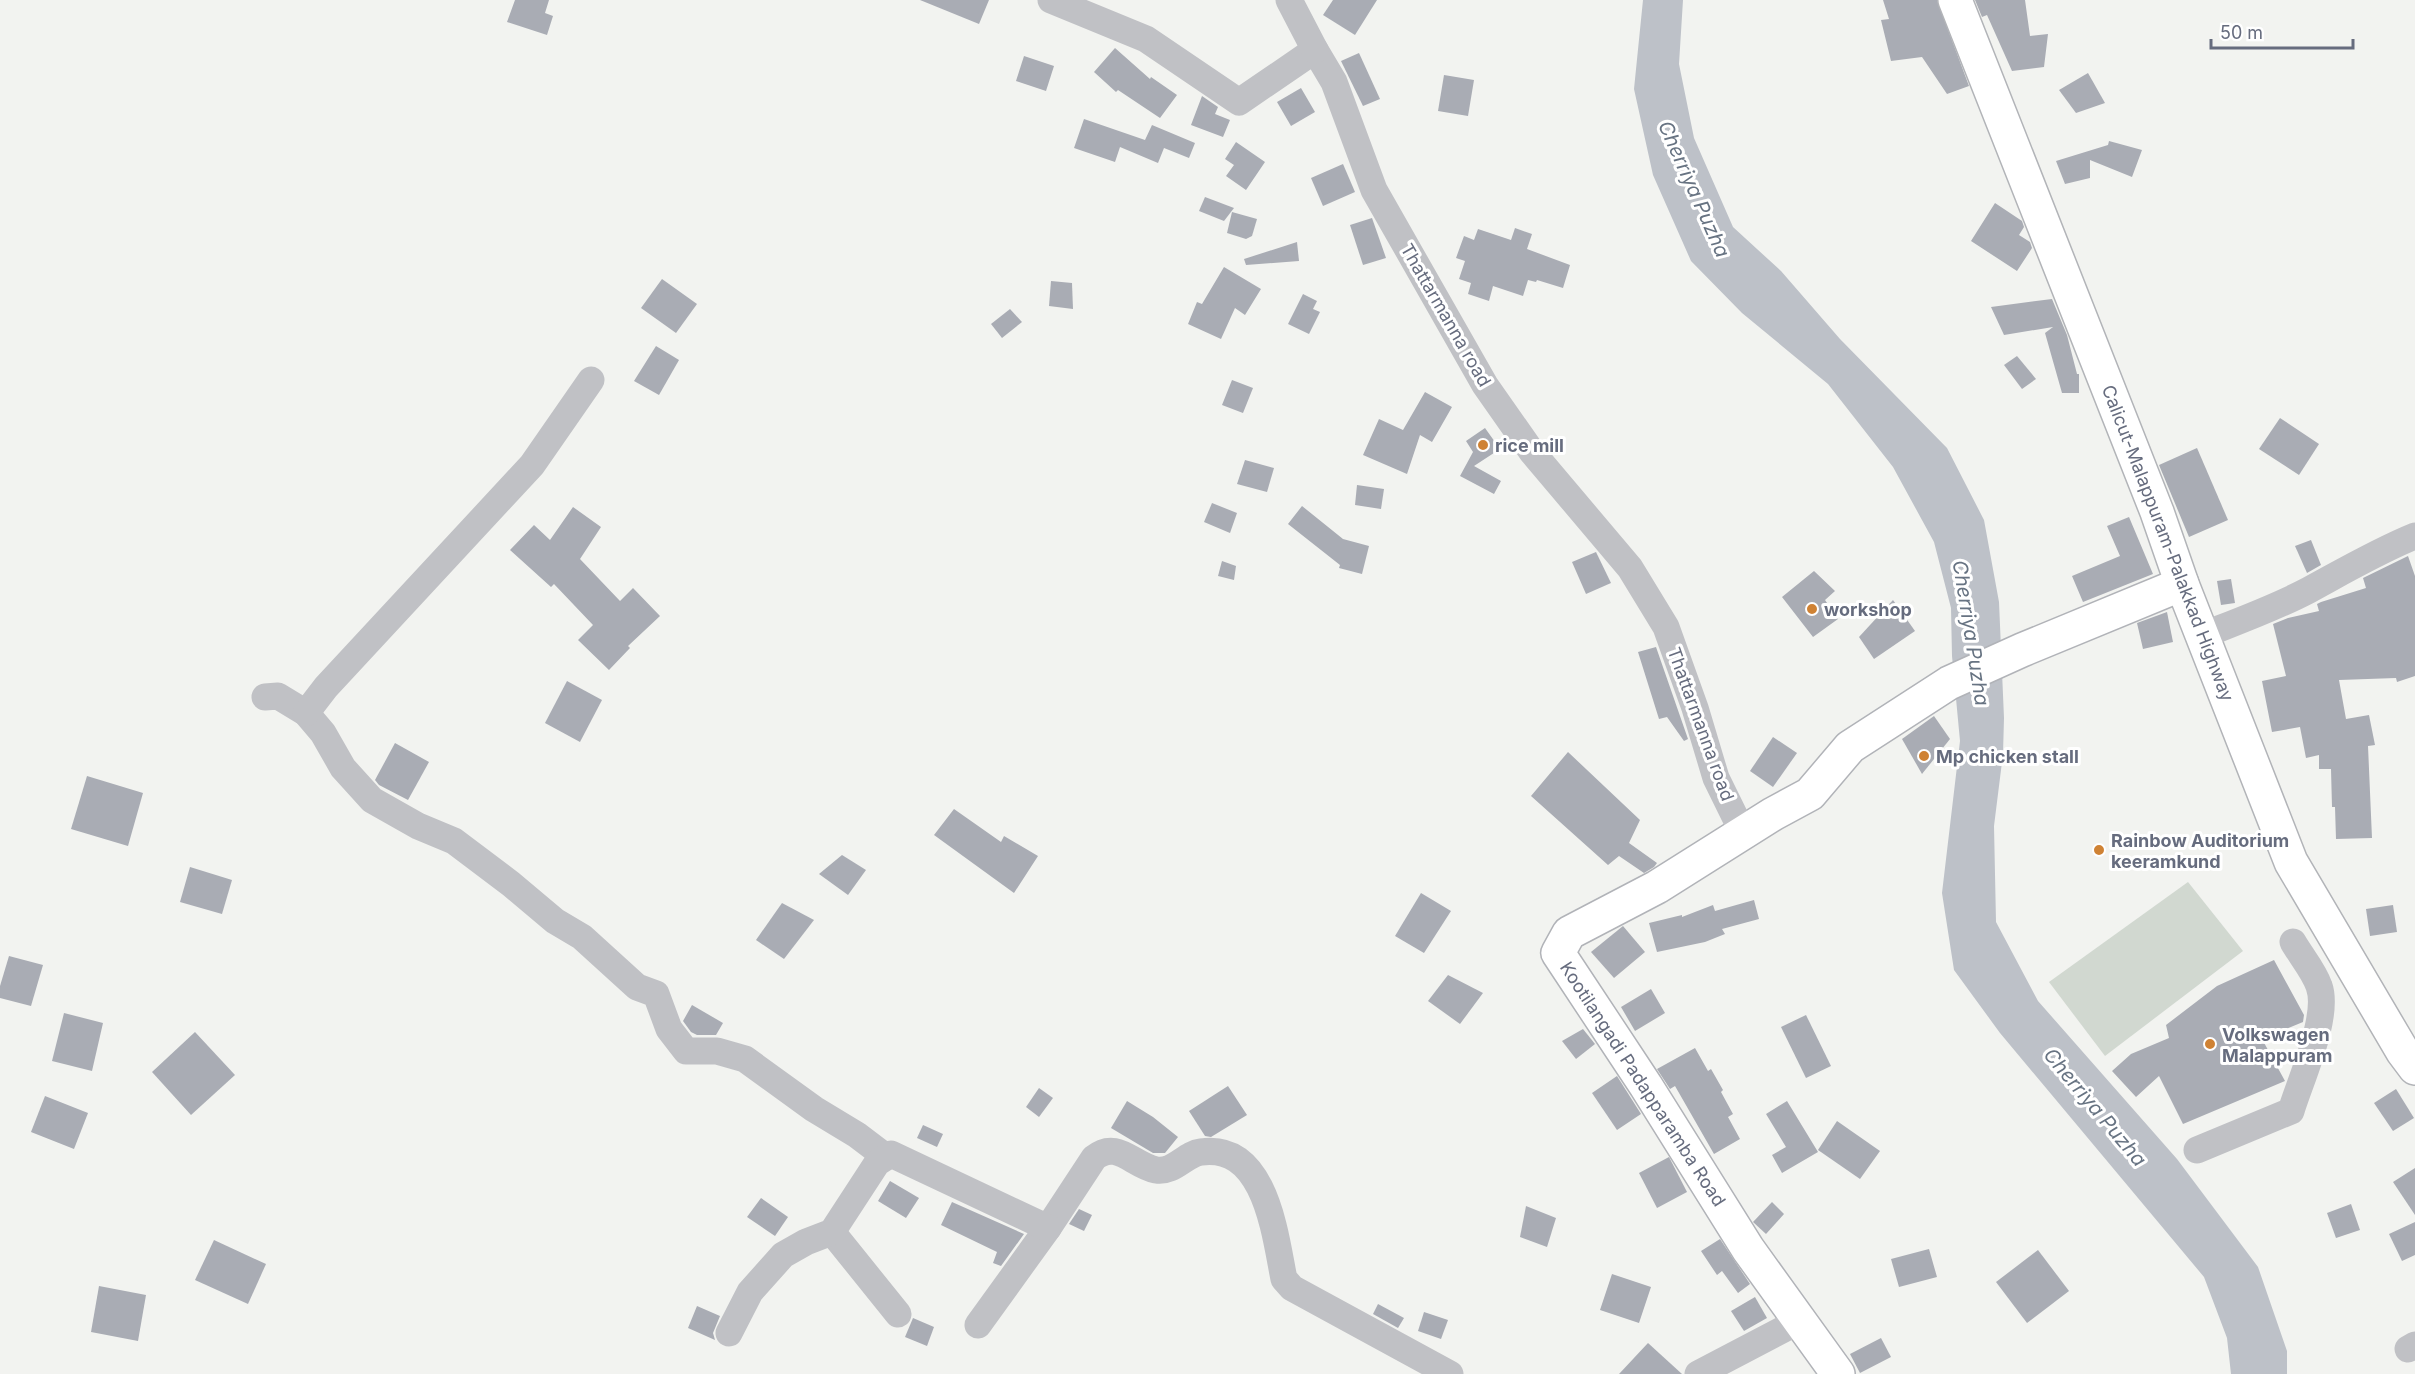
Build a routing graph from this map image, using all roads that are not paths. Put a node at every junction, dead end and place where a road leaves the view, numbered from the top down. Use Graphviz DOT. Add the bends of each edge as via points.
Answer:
graph roads {
  1 [pos="1051,0"];
  2 [pos="1289,0"];
  3 [pos="1955,0"];
  4 [pos="1315,50"];
  5 [pos="591,381"];
  6 [pos="2415,536"];
  7 [pos="2182,584"];
  8 [pos="2203,635"];
  9 [pos="266,697"];
  10 [pos="306,713"];
  11 [pos="1743,833"];
  12 [pos="2293,942"];
  13 [pos="2354,969"];
  14 [pos="2320,987"];
  15 [pos="2415,1068"];
  16 [pos="2197,1150"];
  17 [pos="886,1157"];
  18 [pos="1048,1228"];
  19 [pos="832,1232"];
  20 [pos="898,1314"];
  21 [pos="1801,1320"];
  22 [pos="978,1324"];
  23 [pos="729,1333"];
  24 [pos="1450,1374"];
  25 [pos="1698,1374"];
  26 [pos="1838,1374"];
  1 -- 4 [label="street" via="1146,39 1239,102"];
  2 -- 4 [label="street, Thattarmanna road"];
  3 -- 7 [label="main road, Calicut-Malappuram-Palakkad Highway"];
  4 -- 11 [label="street, Thattarmanna road" via="1334,82 1374,190 1485,385 1532,452 1630,568 1666,627 1716,778"];
  5 -- 10 [label="street" via="532,465"];
  6 -- 8 [label="street" via="2276,605"];
  7 -- 8 [label="main road, Calicut-Malappuram-Palakkad Highway"];
  7 -- 11 [label="main road, Kootilangadi Padapparamba Road" via="1949,683 1850,747 1810,794"];
  8 -- 13 [label="main road, Calicut-Malappuram-Palakkad Highway" via="2291,862"];
  9 -- 10 [label="street" via="278,696"];
  10 -- 17 [label="street" via="343,768 372,800 454,841 555,921 582,937 637,987 657,994 669,1029 686,1051 717,1051 745,1059"];
  11 -- 21 [label="main road, Kootilangadi Padapparamba Road" via="1656,887 1569,933 1558,953 1748,1249"];
  12 -- 14 [label="street"];
  13 -- 14 [label="street"];
  13 -- 15 [label="main road, Calicut-Malappuram-Palakkad Highway"];
  14 -- 16 [label="street" via="2315,1043 2291,1111"];
  17 -- 18 [label="street" via="891,1154"];
  17 -- 19 [label="street" via="877,1163"];
  18 -- 22 [label="street"];
  18 -- 24 [label="street" via="1094,1158 1102,1152 1115,1150 1147,1168 1160,1170 1170,1169 1198,1152 1230,1154 1254,1176 1269,1209 1284,1279 1292,1288"];
  19 -- 20 [label="street"];
  19 -- 23 [label="street" via="783,1255 750,1292"];
  21 -- 25 [label="street"];
  21 -- 26 [label="main road, Kootilangadi Padapparamba Road"];
}
